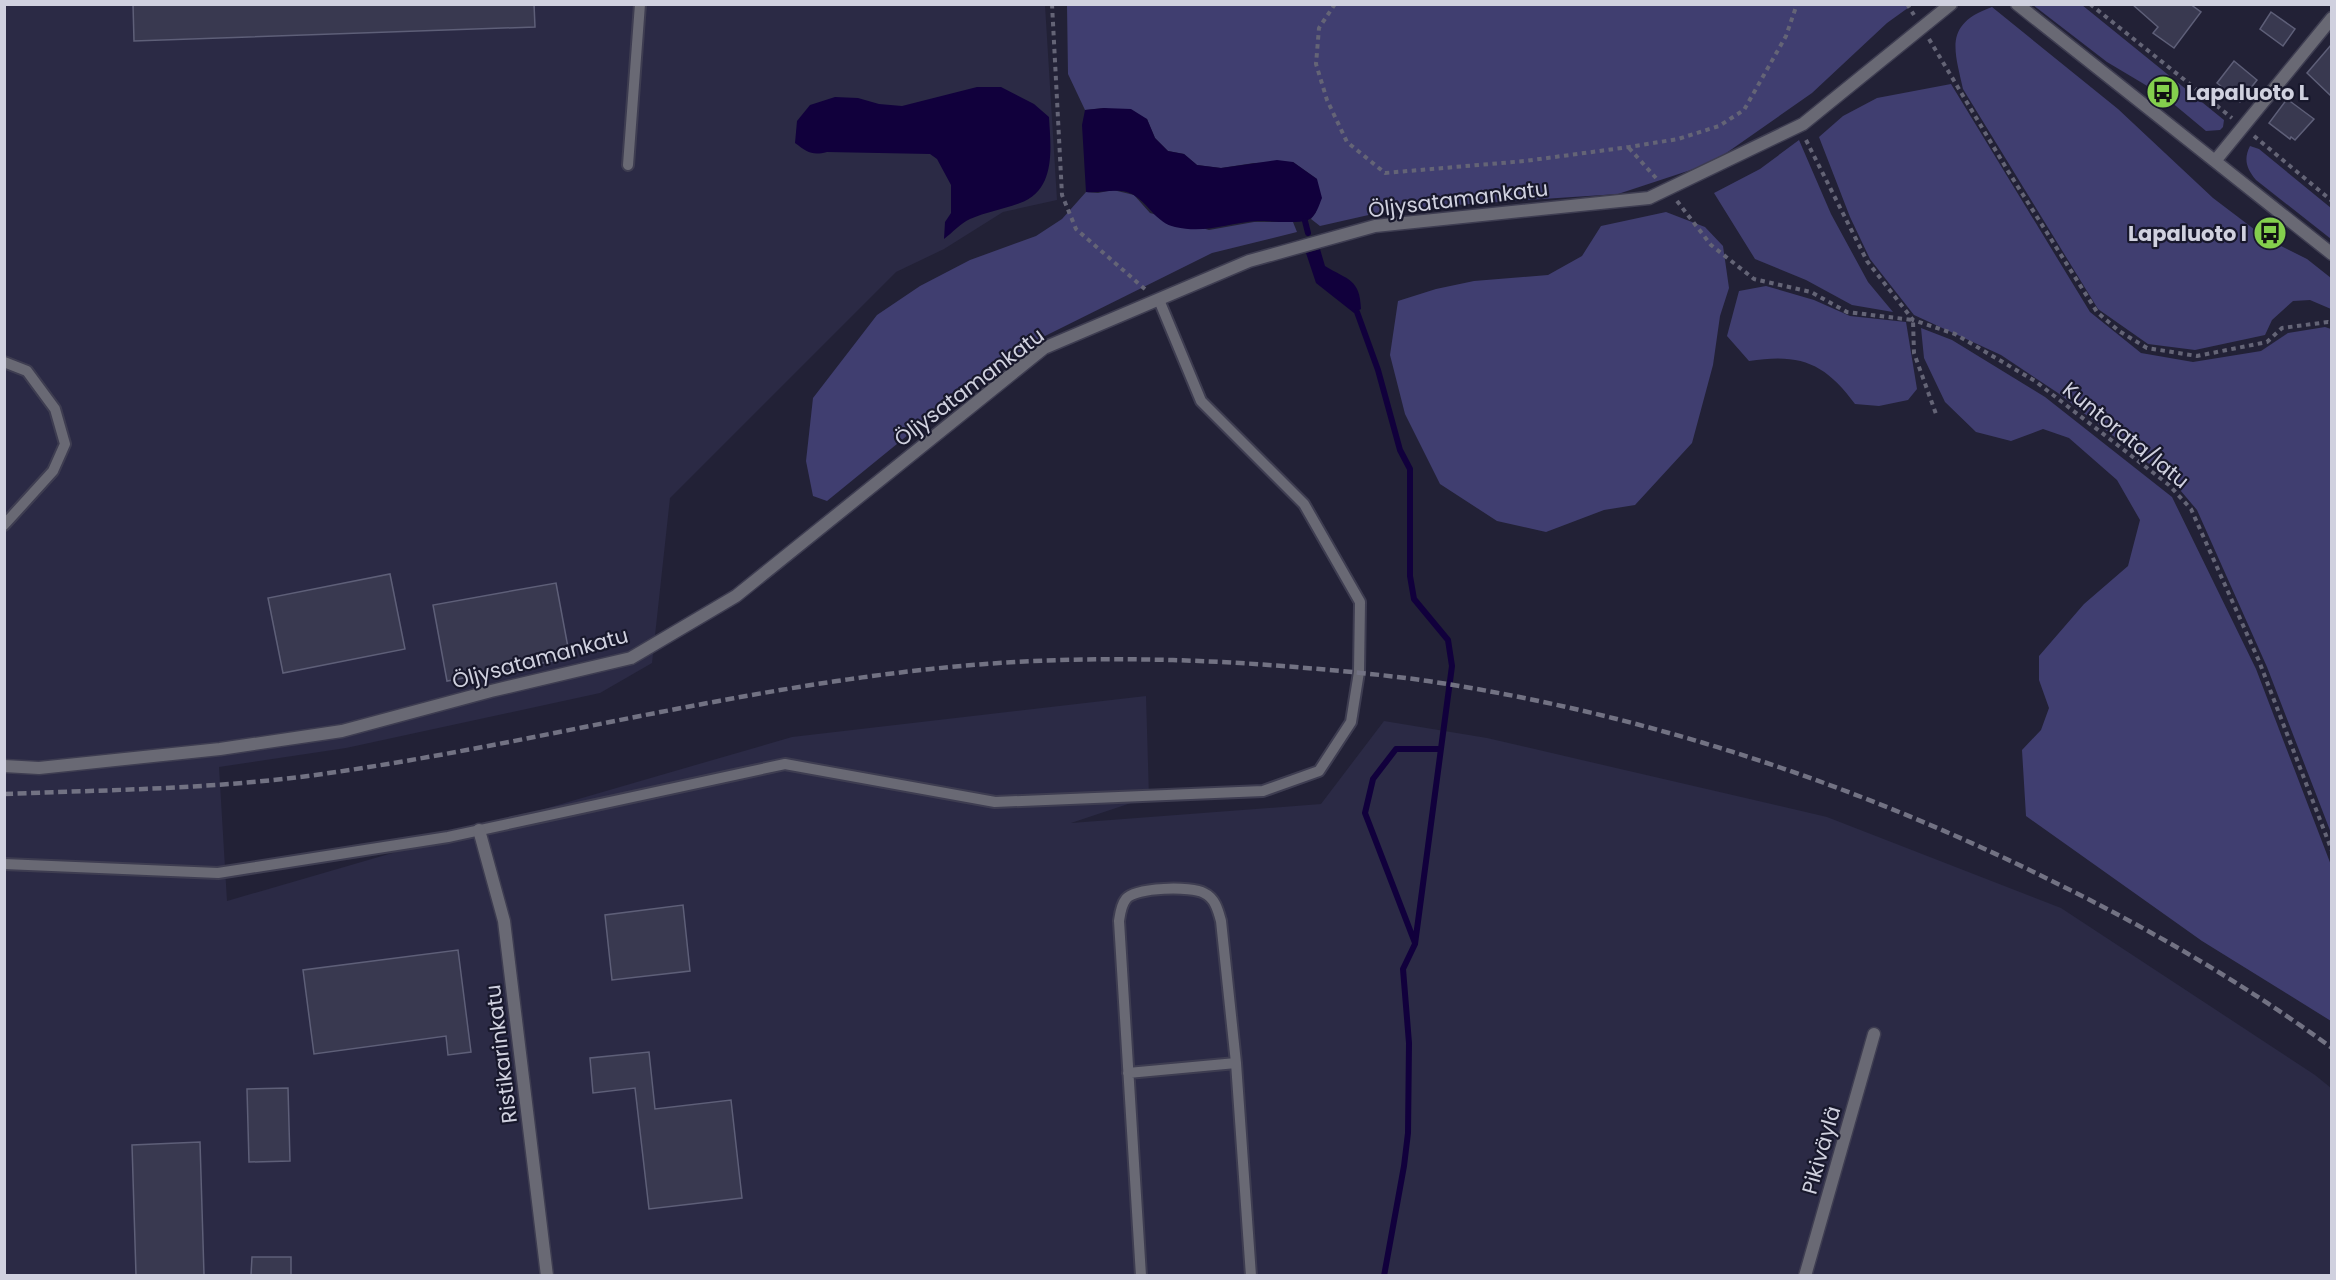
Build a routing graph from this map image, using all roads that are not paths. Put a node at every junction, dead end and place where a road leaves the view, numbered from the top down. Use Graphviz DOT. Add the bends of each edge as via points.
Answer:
graph roads {
  1 [pos="640,4"];
  2 [pos="1951,4"];
  3 [pos="2017,4"];
  4 [pos="2331,18"];
  5 [pos="2215,161"];
  6 [pos="628,165"];
  7 [pos="2331,254"];
  8 [pos="1160,300"];
  9 [pos="4,362"];
  10 [pos="4,525"];
  11 [pos="4,766"];
  12 [pos="479,831"];
  13 [pos="4,864"];
  14 [pos="1874,1035"];
  15 [pos="1236,1063"];
  16 [pos="1128,1073"];
  17 [pos="1140,1264"];
  18 [pos="548,1275"];
  19 [pos="1132,1275"];
  20 [pos="1141,1275"];
  21 [pos="1251,1275"];
  22 [pos="1805,1275"];
  1 -- 6 [label="lane"];
  2 -- 8 [label="street, Öljysatamankatu" via="1799,126 1649,198 1375,226 1249,261"];
  3 -- 5 [label="street"];
  4 -- 5 [label="street"];
  5 -- 7 [label="street"];
  8 -- 11 [label="street, Öljysatamankatu" via="1044,348 736,596 631,658 342,731 220,749 39,768"];
  8 -- 12 [label="lane" via="1200,400 1304,504 1360,602 1359,672 1351,722 1318,771 1263,791 995,802 785,764"];
  9 -- 10 [label="lane" via="27,371 55,409 64,444 53,471"];
  12 -- 13 [label="lane" via="218,873"];
  12 -- 18 [label="street, Ristikarinkatu" via="504,921"];
  14 -- 22 [label="street, Pikiväylä"];
  15 -- 16 [label="lane"];
  15 -- 16 [label="lane" via="1221,921 1216,906 1205,893 1194,889 1141,891 1126,898 1119,921"];
  15 -- 21 [label="lane"];
  16 -- 17 [label="lane"];
  17 -- 19 [label="lane"];
  17 -- 20 [label="lane"];
}
